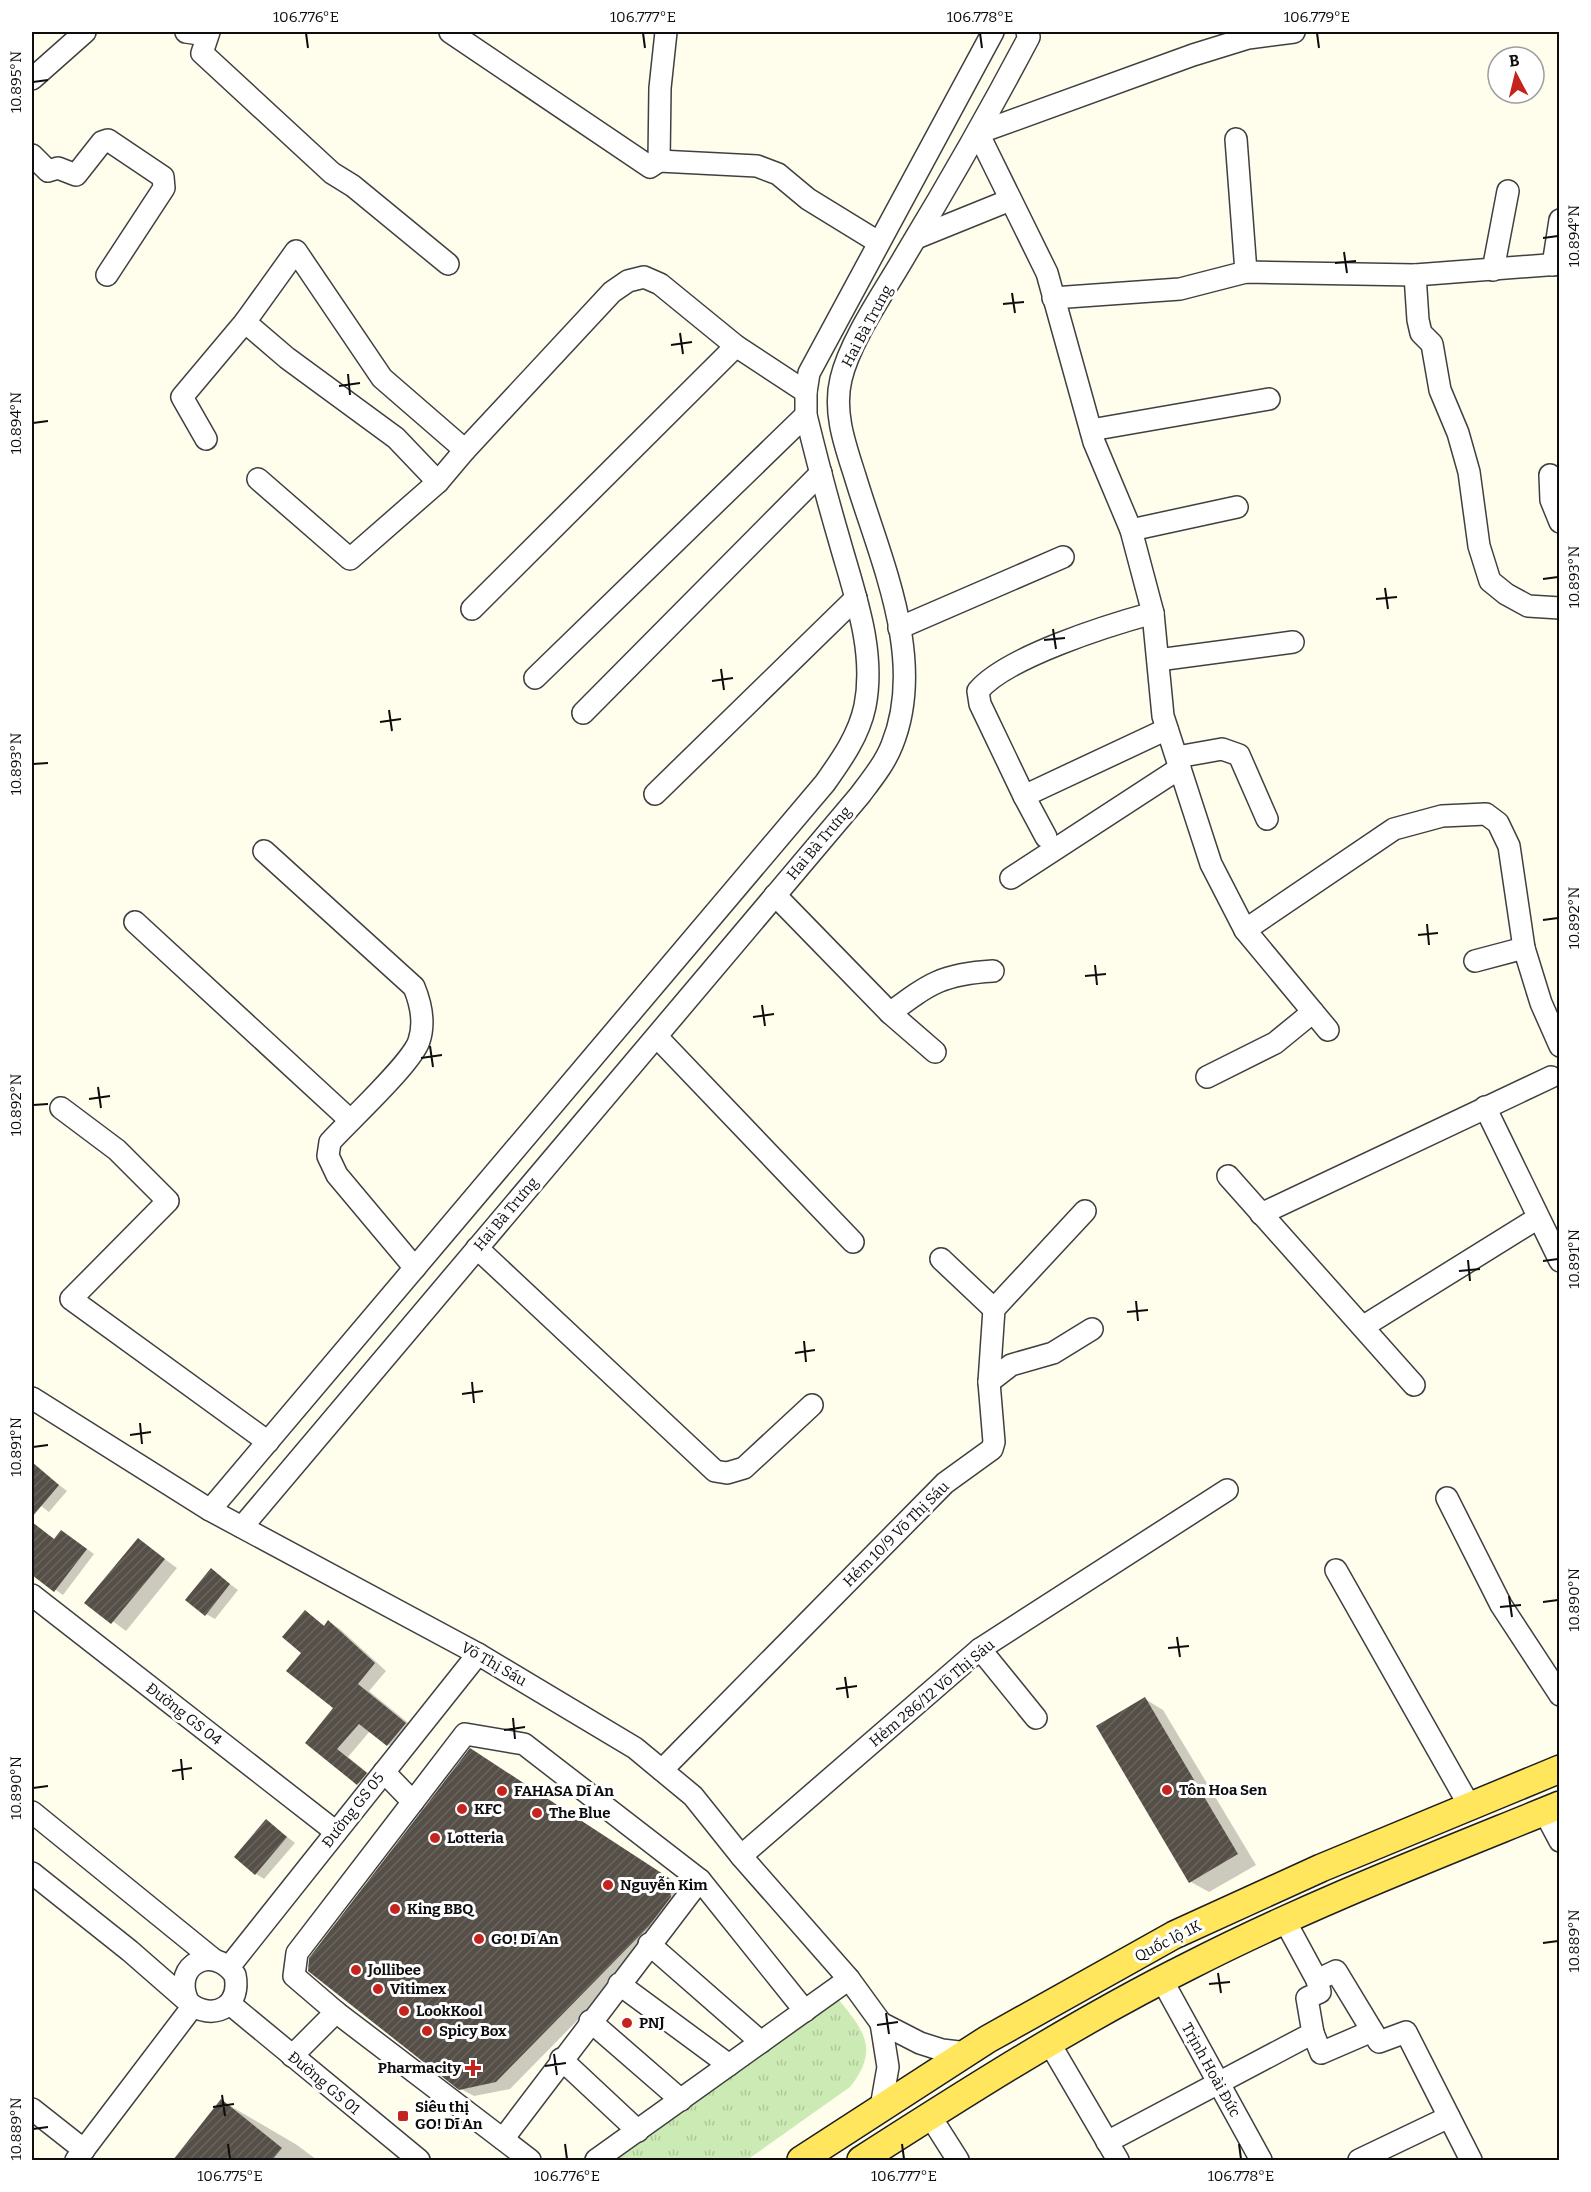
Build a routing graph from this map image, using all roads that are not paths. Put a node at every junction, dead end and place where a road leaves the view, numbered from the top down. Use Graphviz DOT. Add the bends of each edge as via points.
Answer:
graph roads {
  1 [pos="85,32"];
  2 [pos="450,32"];
  3 [pos="666,32"];
  4 [pos="993,32"];
  5 [pos="1027,32"];
  6 [pos="1294,32"];
  7 [pos="200,33"];
  8 [pos="1246,35"];
  9 [pos="32,79"];
  10 [pos="978,133"];
  11 [pos="1236,139"];
  12 [pos="32,155"];
  13 [pos="659,161"];
  14 [pos="1508,191"];
  15 [pos="1010,200"];
  16 [pos="1560,220"];
  17 [pos="916,238"];
  18 [pos="878,242"];
  19 [pos="448,264"];
  20 [pos="1556,264"];
  21 [pos="1493,270"];
  22 [pos="1246,272"];
  23 [pos="1415,275"];
  24 [pos="106,276"];
  25 [pos="1053,298"];
  26 [pos="245,322"];
  27 [pos="736,346"];
  28 [pos="806,392"];
  29 [pos="1269,399"];
  30 [pos="806,415"];
  31 [pos="1091,430"];
  32 [pos="206,439"];
  33 [pos="465,450"];
  34 [pos="820,473"];
  35 [pos="1550,476"];
  36 [pos="258,479"];
  37 [pos="438,482"];
  38 [pos="1237,507"];
  39 [pos="1560,522"];
  40 [pos="1131,530"];
  41 [pos="1063,557"];
  42 [pos="856,598"];
  43 [pos="1560,608"];
  44 [pos="472,609"];
  45 [pos="1153,613"];
  46 [pos="899,628"];
  47 [pos="1293,642"];
  48 [pos="1158,660"];
  49 [pos="535,678"];
  50 [pos="583,713"];
  51 [pos="1167,729"];
  52 [pos="1178,763"];
  53 [pos="655,794"];
  54 [pos="1024,796"];
  55 [pos="1267,819"];
  56 [pos="1046,837"];
  57 [pos="264,851"];
  58 [pos="1011,878"];
  59 [pos="775,895"];
  60 [pos="135,922"];
  61 [pos="1245,930"];
  62 [pos="1524,948"];
  63 [pos="1475,962"];
  64 [pos="993,971"];
  65 [pos="1313,1012"];
  66 [pos="890,1013"];
  67 [pos="1328,1030"];
  68 [pos="657,1037"];
  69 [pos="1560,1046"];
  70 [pos="935,1052"];
  71 [pos="1207,1077"];
  72 [pos="1551,1077"];
  73 [pos="61,1107"];
  74 [pos="1485,1107"];
  75 [pos="350,1120"];
  76 [pos="1228,1176"];
  77 [pos="1085,1211"];
  78 [pos="1261,1214"];
  79 [pos="1538,1218"];
  80 [pos="853,1242"];
  81 [pos="477,1248"];
  82 [pos="941,1259"];
  83 [pos="1560,1261"];
  84 [pos="414,1268"];
  85 [pos="994,1309"];
  86 [pos="1364,1326"];
  87 [pos="1092,1329"];
  88 [pos="989,1382"];
  89 [pos="1414,1385"];
  90 [pos="32,1398"];
  91 [pos="812,1405"];
  92 [pos="268,1442"];
  93 [pos="1227,1490"];
  94 [pos="1447,1498"];
  95 [pos="210,1510"];
  96 [pos="242,1527"];
  97 [pos="1336,1570"];
  98 [pos="32,1595"];
  99 [pos="980,1649"];
  100 [pos="478,1654"];
  101 [pos="1560,1695"];
  102 [pos="1036,1718"];
  103 [pos="1560,1769"];
  104 [pos="662,1770"];
  105 [pos="384,1772"];
  106 [pos="413,1802"];
  107 [pos="1469,1805"];
  108 [pos="1552,1808"];
  109 [pos="32,1812"];
  110 [pos="336,1832"];
  111 [pos="1560,1841"];
  112 [pos="741,1856"];
  113 [pos="32,1873"];
  114 [pos="700,1880"];
  115 [pos="1286,1921"];
  116 [pos="649,1944"];
  117 [pos="221,1963"];
  118 [pos="849,1979"];
  119 [pos="1162,1980"];
  120 [pos="1317,1980"];
  121 [pos="619,1984"];
  122 [pos="190,2003"];
  123 [pos="231,2004"];
  124 [pos="805,2011"];
  125 [pos="336,2012"];
  126 [pos="590,2021"];
  127 [pos="881,2023"];
  128 [pos="1372,2031"];
  129 [pos="1313,2033"];
  130 [pos="761,2042"];
  131 [pos="1050,2044"];
  132 [pos="967,2053"];
  133 [pos="292,2056"];
  134 [pos="561,2059"];
  135 [pos="729,2065"];
  136 [pos="1219,2084"];
  137 [pos="681,2100"];
  138 [pos="881,2108"];
  139 [pos="32,2109"];
  140 [pos="930,2116"];
  141 [pos="1449,2118"];
  142 [pos="638,2131"];
  143 [pos="503,2139"];
  144 [pos="1107,2142"];
  145 [pos="80,2155"];
  146 [pos="419,2160"];
  147 [pos="530,2160"];
  148 [pos="596,2160"];
  149 [pos="801,2160"];
  150 [pos="861,2160"];
  151 [pos="958,2160"];
  152 [pos="1119,2160"];
  153 [pos="1261,2160"];
  154 [pos="1359,2160"];
  155 [pos="1471,2160"];
  1 -- 9 [label="street"];
  2 -- 13 [label="street" via="642,164 650,167"];
  3 -- 13 [label="street"];
  4 -- 18 [label="street, Hai Bà Trưng"];
  5 -- 10 [label="street, Hai Bà Trưng" via="1029,37"];
  6 -- 8 [label="street"];
  7 -- 19 [label="street" via="202,53 332,173"];
  8 -- 10 [label="street"];
  10 -- 15 [label="street"];
  10 -- 17 [label="street, Hai Bà Trưng"];
  11 -- 22 [label="street"];
  12 -- 24 [label="street" via="48,171 58,168 76,175 102,142 108,140 163,177 164,188"];
  13 -- 18 [label="street" via="757,166 778,174 808,199"];
  14 -- 21 [label="street"];
  15 -- 17 [label="street"];
  15 -- 25 [label="street" via="1047,273"];
  16 -- 20 [label="street"];
  17 -- 46 [label="street, Hai Bà Trưng" via="856,343 841,377 838,398 848,452"];
  18 -- 28 [label="street, Hai Bà Trưng" via="816,357"];
  20 -- 21 [label="street"];
  21 -- 23 [label="street"];
  22 -- 23 [label="street"];
  22 -- 25 [label="street" via="1180,289"];
  23 -- 43 [label="street" via="1419,326 1432,344 1440,390 1469,472 1479,546 1490,581 1528,606"];
  25 -- 31 [label="street"];
  26 -- 32 [label="street" via="182,397"];
  26 -- 33 [label="street" via="296,251 382,378"];
  26 -- 37 [label="street" via="396,438"];
  27 -- 28 [label="street"];
  27 -- 33 [label="street" via="660,284 644,277 628,281 612,292"];
  27 -- 44 [label="street"];
  28 -- 30 [label="street, Hai Bà Trưng"];
  29 -- 31 [label="street"];
  30 -- 34 [label="street, Hai Bà Trưng"];
  30 -- 49 [label="street"];
  31 -- 40 [label="street"];
  33 -- 37 [label="street"];
  34 -- 42 [label="street, Hai Bà Trưng"];
  34 -- 50 [label="street"];
  35 -- 39 [label="street" via="1551,500"];
  36 -- 37 [label="street" via="350,559"];
  38 -- 40 [label="street"];
  40 -- 45 [label="street"];
  41 -- 46 [label="street"];
  42 -- 53 [label="street"];
  42 -- 84 [label="street, Hai Bà Trưng" via="864,631 868,680 864,708 851,746 825,783"];
  45 -- 48 [label="street"];
  45 -- 54 [label="street" via="1109,625 1008,666 978,691 984,713"];
  46 -- 59 [label="street, Hai Bà Trưng" via="904,684 902,715 892,746 860,795"];
  47 -- 48 [label="street"];
  48 -- 51 [label="street"];
  51 -- 52 [label="street"];
  51 -- 54 [label="street"];
  52 -- 55 [label="street" via="1222,749 1239,755"];
  52 -- 58 [label="street"];
  52 -- 61 [label="street" via="1211,864"];
  54 -- 56 [label="street"];
  57 -- 75 [label="street" via="414,987 420,1001 418,1043 403,1065"];
  59 -- 66 [label="street"];
  59 -- 68 [label="street, Hai Bà Trưng"];
  60 -- 75 [label="street"];
  61 -- 62 [label="street" via="1394,829 1442,816 1486,814 1498,823 1509,846"];
  61 -- 65 [label="street"];
  62 -- 63 [label="street"];
  62 -- 69 [label="street" via="1541,1003"];
  64 -- 66 [label="street" via="949,976"];
  65 -- 67 [label="street"];
  65 -- 71 [label="street" via="1275,1043"];
  66 -- 70 [label="street"];
  68 -- 80 [label="street"];
  68 -- 81 [label="street, Hai Bà Trưng"];
  72 -- 74 [label="street"];
  73 -- 92 [label="street" via="117,1150 168,1201 71,1299"];
  74 -- 78 [label="street"];
  74 -- 79 [label="street"];
  75 -- 84 [label="street" via="330,1142 327,1156 337,1175"];
  76 -- 78 [label="street"];
  77 -- 85 [label="street"];
  78 -- 86 [label="street"];
  79 -- 83 [label="street"];
  79 -- 86 [label="street"];
  81 -- 91 [label="street" via="714,1471 727,1473 744,1468"];
  81 -- 96 [label="street, Hai Bà Trưng"];
  82 -- 85 [label="street"];
  84 -- 92 [label="street, Hai Bà Trưng"];
  85 -- 88 [label="street, Hẻm 10/9 Võ Thị Sáu"];
  86 -- 89 [label="street"];
  87 -- 88 [label="street" via="1053,1353 1011,1365"];
  88 -- 104 [label="street, Hẻm 10/9 Võ Thị Sáu" via="992,1449 945,1483"];
  90 -- 95 [label="street, Võ Thị Sáu"];
  92 -- 95 [label="street, Hai Bà Trưng"];
  93 -- 99 [label="street, Hẻm 286/12 Võ Thị Sáu"];
  94 -- 101 [label="street" via="1501,1605"];
  95 -- 96 [label="street, Võ Thị Sáu"];
  96 -- 100 [label="street, Võ Thị Sáu"];
  97 -- 107 [label="street"];
  98 -- 110 [label="street, Đường GS 04"];
  99 -- 102 [label="street"];
  99 -- 112 [label="street, Hẻm 286/12 Võ Thị Sáu"];
  100 -- 104 [label="street, Võ Thị Sáu" via="635,1748"];
  100 -- 105 [label="street, Đường GS 05"];
  103 -- 107 [label="main road, Quốc lộ 1K"];
  104 -- 112 [label="street, Võ Thị Sáu" via="693,1796"];
  105 -- 106 [label="street"];
  105 -- 110 [label="street, Đường GS 05"];
  106 -- 114 [label="street" via="465,1734 524,1744"];
  106 -- 125 [label="street" via="297,1953 294,1976"];
  107 -- 132 [label="main road, Quốc lộ 1K" via="1174,1935"];
  108 -- 111 [label="street"];
  108 -- 115 [label="main road, Quốc lộ 1K"];
  109 -- 117 [label="street"];
  110 -- 117 [label="street, Đường GS 05"];
  112 -- 118 [label="street, Võ Thị Sáu"];
  113 -- 122 [label="street"];
  114 -- 116 [label="street"];
  114 -- 124 [label="street"];
  115 -- 119 [label="main road, Quốc lộ 1K"];
  115 -- 120 [label="street"];
  116 -- 121 [label="street"];
  116 -- 130 [label="street"];
  117 -- 122 [label="street" via="204,1960 190,1968 184,1983"];
  117 -- 123 [label="street" via="237,1984"];
  118 -- 124 [label="street"];
  118 -- 127 [label="street, Võ Thị Sáu"];
  119 -- 131 [label="main road, Quốc lộ 1K"];
  119 -- 136 [label="street, Trịnh Hoài Đức"];
  120 -- 128 [label="street" via="1336,1971"];
  120 -- 129 [label="street" via="1320,1992 1307,1998"];
  121 -- 126 [label="street"];
  121 -- 135 [label="street"];
  122 -- 123 [label="street" via="206,2012"];
  122 -- 145 [label="street"];
  123 -- 133 [label="street, Đường GS 01"];
  124 -- 130 [label="street"];
  125 -- 133 [label="street"];
  125 -- 143 [label="street"];
  126 -- 134 [label="street"];
  126 -- 137 [label="street"];
  127 -- 132 [label="street, Võ Thị Sáu" via="920,2043"];
  127 -- 138 [label="street, Võ Thị Sáu" via="888,2067"];
  128 -- 129 [label="street" via="1321,2053"];
  128 -- 141 [label="street" via="1379,2042 1406,2032"];
  129 -- 136 [label="street"];
  130 -- 135 [label="street"];
  131 -- 140 [label="main road, Quốc lộ 1K"];
  131 -- 144 [label="street"];
  132 -- 138 [label="main road, Quốc lộ 1K"];
  133 -- 146 [label="street, Đường GS 01"];
  134 -- 142 [label="street"];
  134 -- 143 [label="street"];
  135 -- 137 [label="street"];
  136 -- 144 [label="street"];
  136 -- 153 [label="street, Trịnh Hoài Đức"];
  137 -- 142 [label="street"];
  138 -- 149 [label="main road, Quốc lộ 1K"];
  139 -- 145 [label="street"];
  140 -- 150 [label="main road, Quốc lộ 1K"];
  140 -- 151 [label="street"];
  141 -- 154 [label="street"];
  141 -- 155 [label="street"];
  142 -- 148 [label="street"];
  143 -- 147 [label="street"];
  144 -- 152 [label="street"];
}
